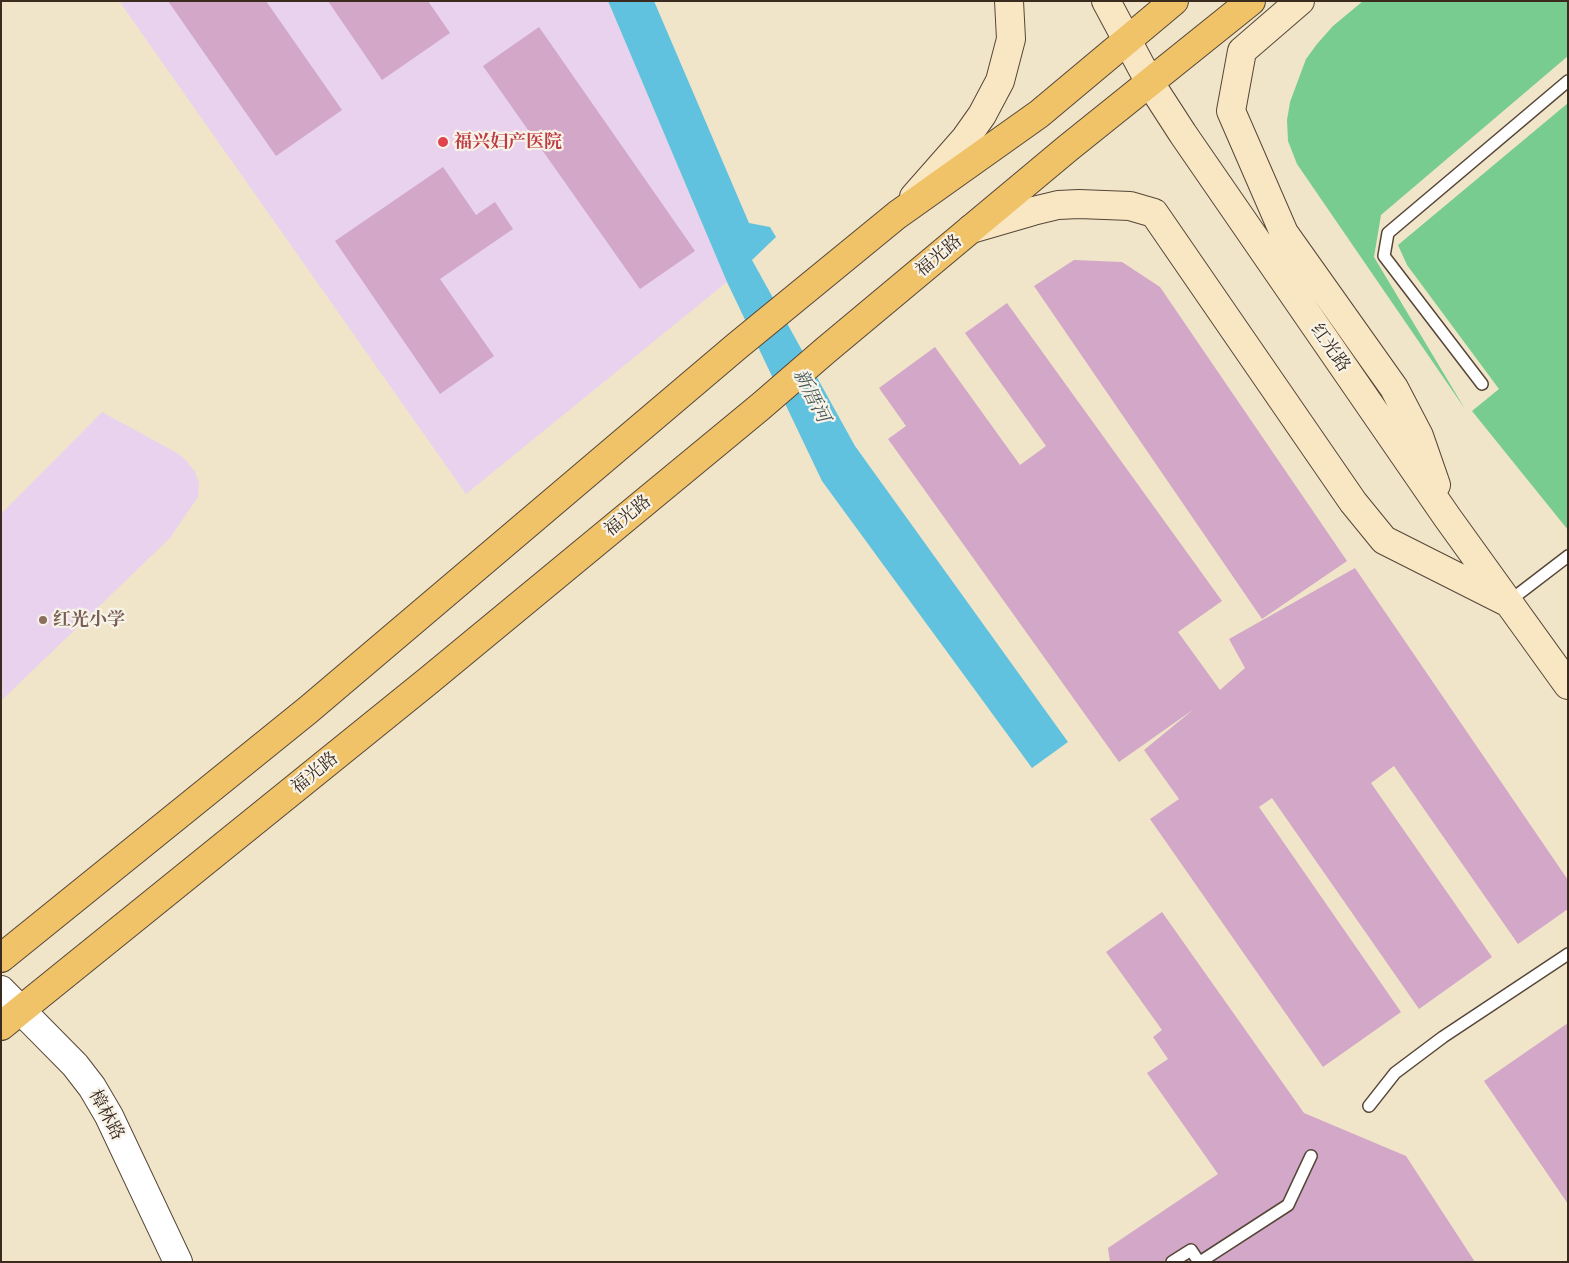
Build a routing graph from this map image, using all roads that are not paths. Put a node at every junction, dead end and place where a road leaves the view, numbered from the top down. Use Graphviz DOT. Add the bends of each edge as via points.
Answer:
graph roads {
  1 [pos="1009,1"];
  2 [pos="1106,1"];
  3 [pos="1174,1"];
  4 [pos="1251,1"];
  5 [pos="1300,1"];
  6 [pos="1126,40"];
  7 [pos="1568,81"];
  8 [pos="1150,83"];
  9 [pos="897,215"];
  10 [pos="970,229"];
  11 [pos="1482,384"];
  12 [pos="1447,517"];
  13 [pos="1568,556"];
  14 [pos="1508,602"];
  15 [pos="1568,685"];
  16 [pos="1568,954"];
  17 [pos="1,958"];
  18 [pos="1,990"];
  19 [pos="11,1018"];
  20 [pos="1369,1106"];
  21 [pos="1311,1156"];
  22 [pos="178,1262"];
  23 [pos="1172,1262"];
  24 [pos="1200,1262"];
  1 -- 9 [label="main road" via="1010,39 1000,81 965,139"];
  2 -- 6 [label="main road, 红光路"];
  3 -- 6 [label="main road"];
  4 -- 8 [label="main road, 福光路"];
  5 -- 12 [label="main road" via="1242,51 1231,110 1284,233 1394,388 1418,436"];
  6 -- 8 [label="main road, 红光路"];
  6 -- 9 [label="main road" via="1039,114"];
  7 -- 11 [label="lane" via="1388,233 1384,256"];
  8 -- 10 [label="main road, 福光路"];
  8 -- 12 [label="main road, 红光路"];
  9 -- 17 [label="main road" via="737,346 308,710"];
  10 -- 14 [label="main road" via="1058,205 1130,206 1154,213 1353,502 1384,540"];
  10 -- 19 [label="main road, 福光路" via="420,688"];
  12 -- 14 [label="main road, 红光路"];
  13 -- 14 [label="lane"];
  14 -- 15 [label="main road, 红光路"];
  16 -- 20 [label="lane" via="1395,1073"];
  18 -- 19 [label="street, 樟林路"];
  19 -- 22 [label="street, 樟林路" via="75,1065 92,1087"];
  21 -- 24 [label="lane" via="1288,1205"];
  23 -- 24 [label="lane" via="1191,1250"];
}
